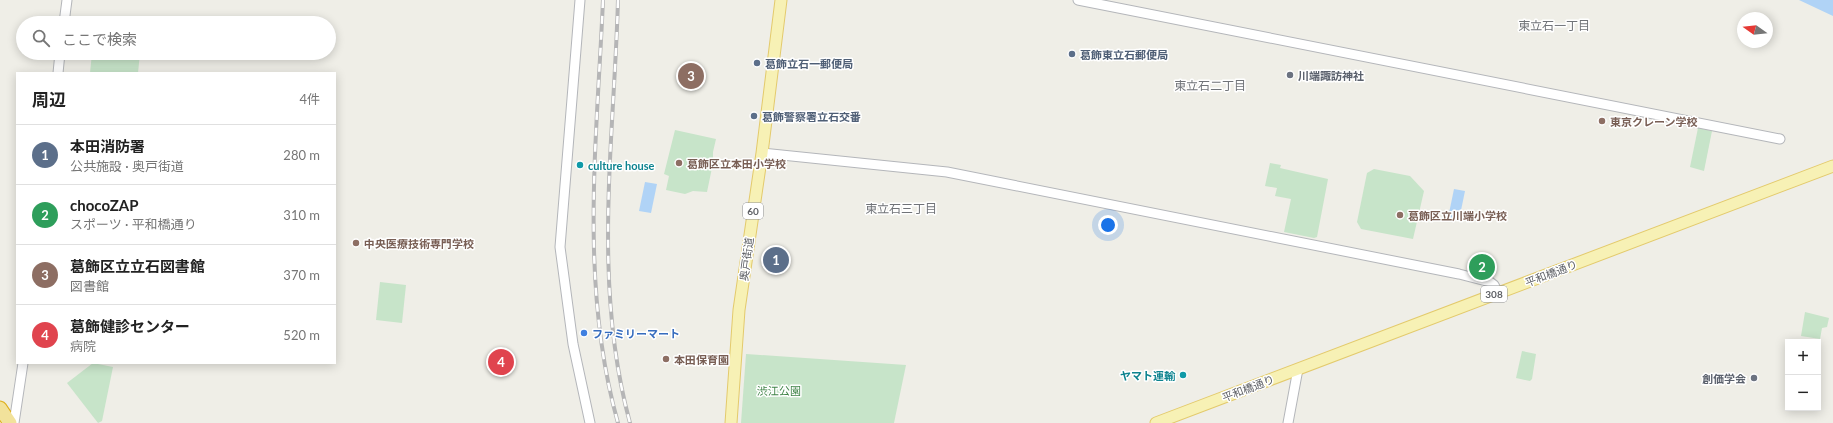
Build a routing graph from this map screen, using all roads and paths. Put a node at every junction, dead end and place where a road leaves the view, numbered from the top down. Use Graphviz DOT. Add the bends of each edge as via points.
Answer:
graph roads {
  1 [pos="67,0"];
  2 [pos="580,0"];
  3 [pos="780,0"];
  4 [pos="1078,0"];
  5 [pos="65,16"];
  6 [pos="59,60"];
  7 [pos="58,72"];
  8 [pos="1780,139"];
  9 [pos="762,153"];
  10 [pos="1833,166"];
  11 [pos="1498,293"];
  12 [pos="23,364"];
  13 [pos="1298,369"];
  14 [pos="6,417"];
  15 [pos="590,423"];
  16 [pos="731,423"];
  17 [pos="1156,423"];
  18 [pos="1288,423"];
  1 -- 5 [label="street"];
  2 -- 15 [label="street" via="560,247 573,344"];
  3 -- 9 [label="main road, 奥戸街道 / 60"];
  4 -- 8 [label="street"];
  6 -- 7 [label="street"];
  9 -- 11 [label="street" via="947,172 1459,274 1490,282"];
  9 -- 16 [label="main road, 奥戸街道 / 60" via="739,310"];
  10 -- 11 [label="main road, 平和橋通り / 308"];
  11 -- 13 [label="main road, 平和橋通り / 308"];
  12 -- 14 [label="street"];
  13 -- 17 [label="main road, 平和橋通り / 308"];
  13 -- 18 [label="street"];
}
